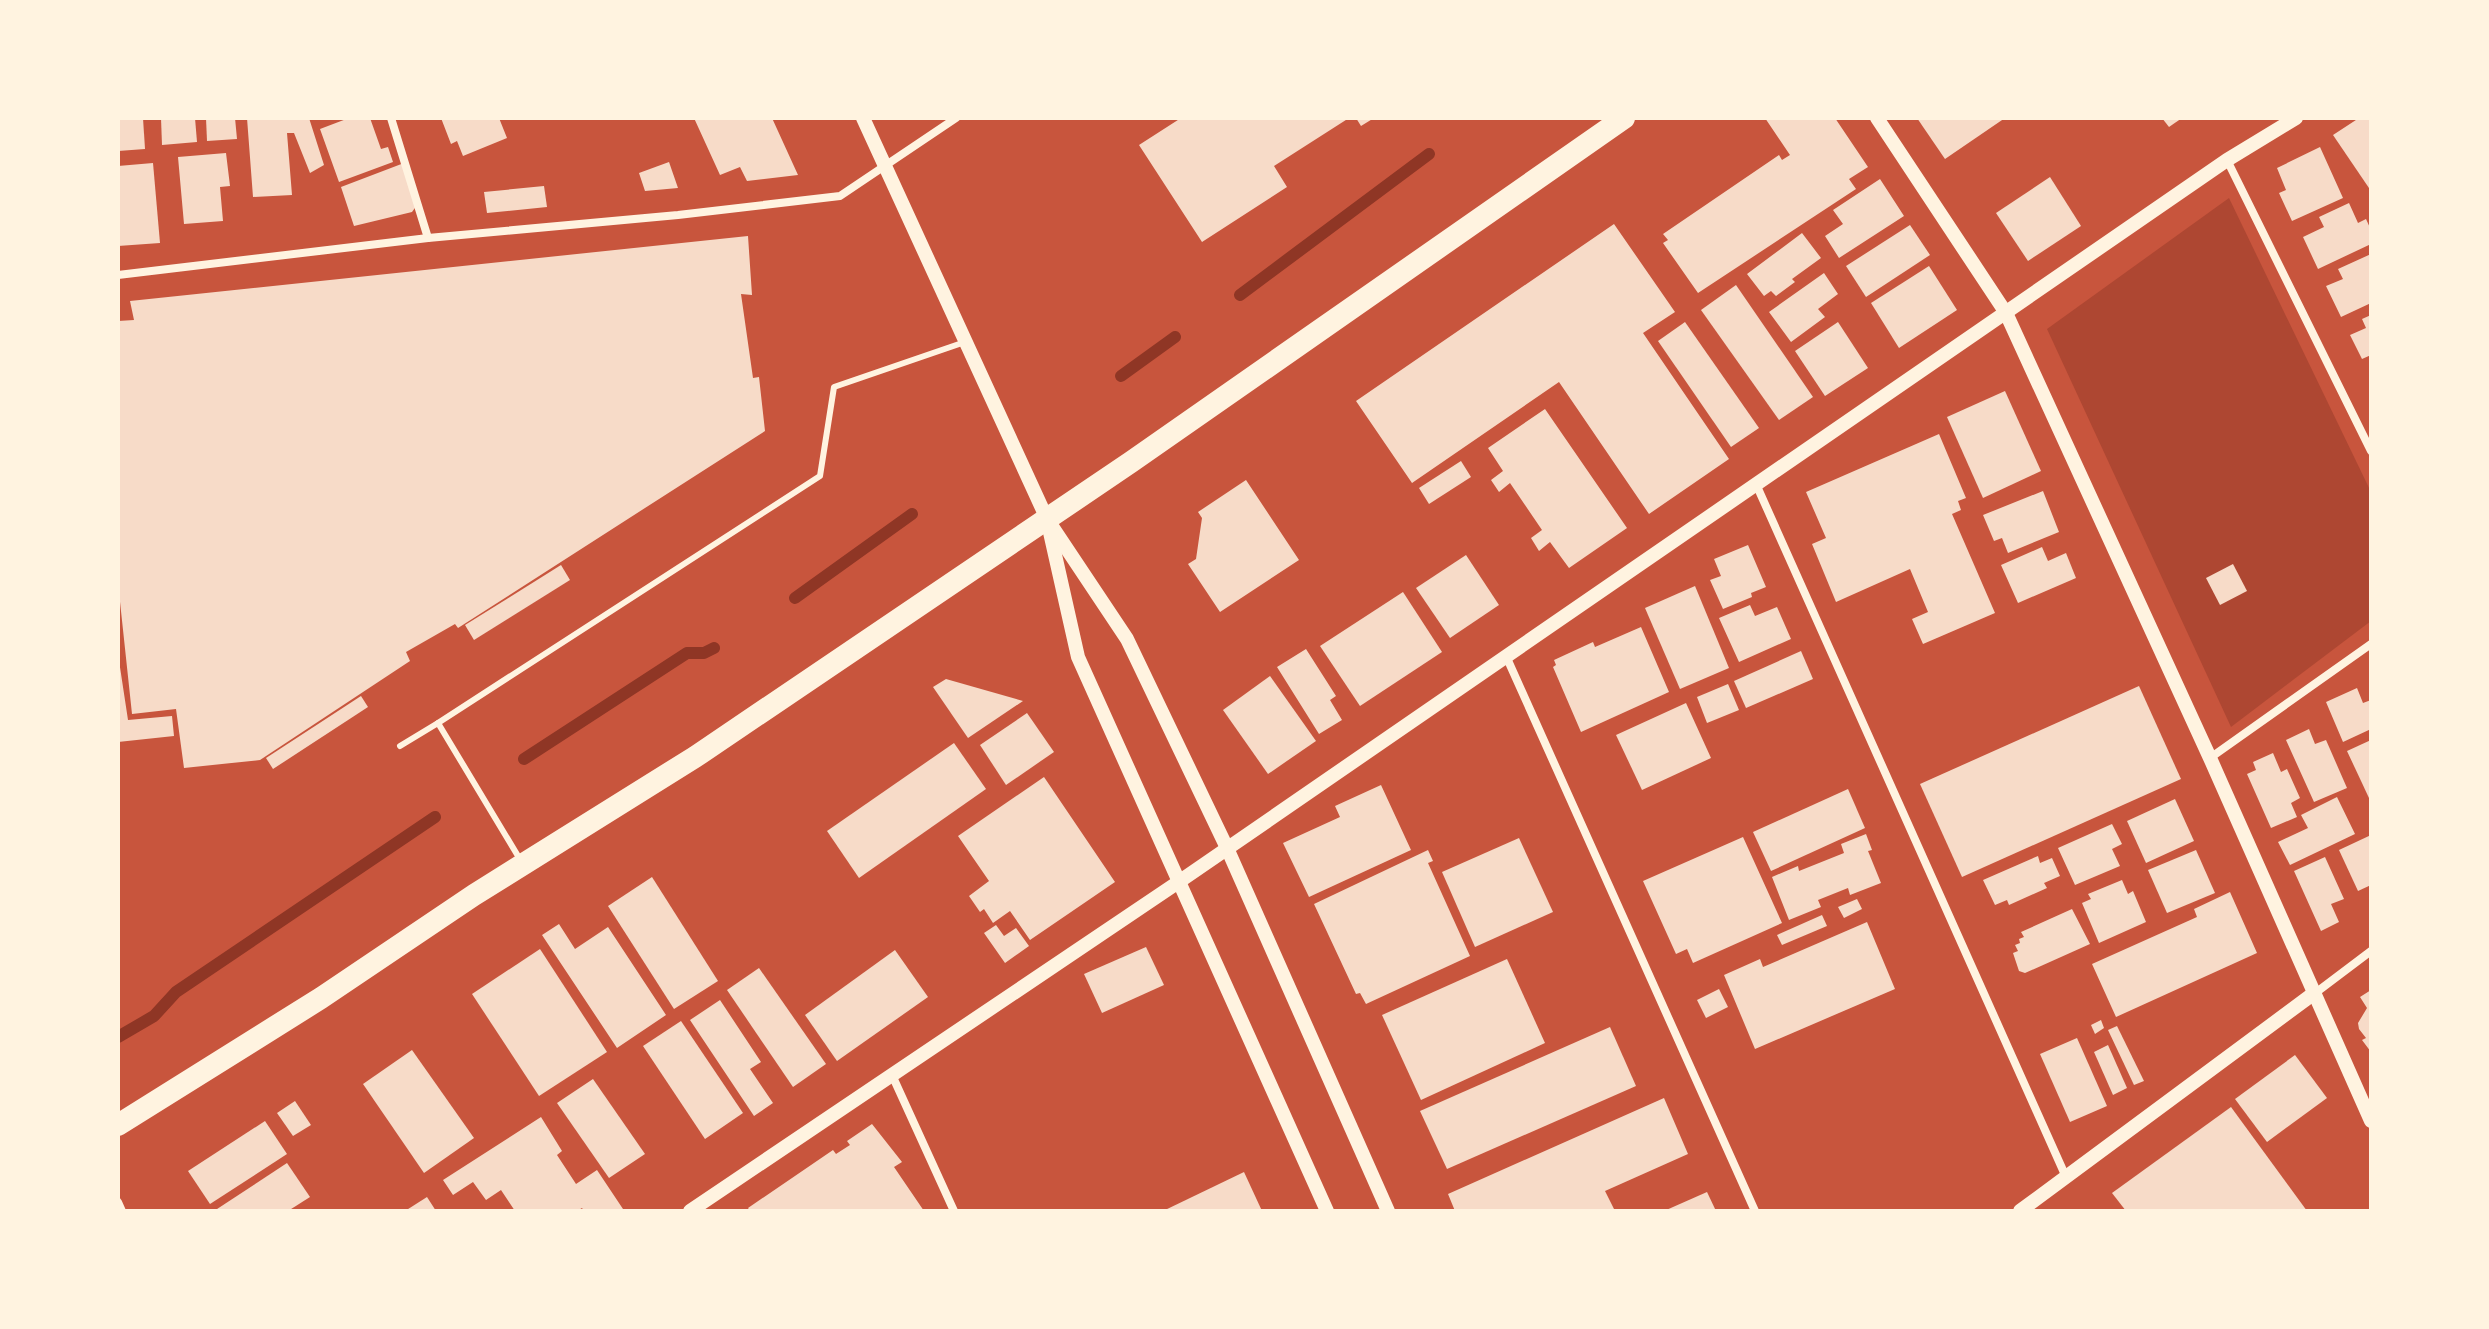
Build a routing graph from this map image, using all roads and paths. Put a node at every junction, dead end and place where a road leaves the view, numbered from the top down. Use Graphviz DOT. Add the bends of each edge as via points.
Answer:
graph roads {
  1 [pos="391,118"];
  2 [pos="863,118"];
  3 [pos="956,118"];
  4 [pos="1624,118"];
  5 [pos="1877,118"];
  6 [pos="2295,118"];
  7 [pos="2227,160"];
  8 [pos="885,167"];
  9 [pos="428,238"];
  10 [pos="118,275"];
  11 [pos="2006,313"];
  12 [pos="965,342"];
  13 [pos="2371,451"];
  14 [pos="1756,484"];
  15 [pos="1047,519"];
  16 [pos="2371,644"];
  17 [pos="1506,656"];
  18 [pos="438,723"];
  19 [pos="400,746"];
  20 [pos="2210,758"];
  21 [pos="1227,848"];
  22 [pos="523,864"];
  23 [pos="1180,881"];
  24 [pos="2371,951"];
  25 [pos="2313,994"];
  26 [pos="892,1075"];
  27 [pos="2371,1121"];
  28 [pos="118,1125"];
  29 [pos="2066,1177"];
  30 [pos="118,1202"];
  31 [pos="122,1211"];
  32 [pos="690,1211"];
  33 [pos="954,1211"];
  34 [pos="1327,1211"];
  35 [pos="1388,1211"];
  36 [pos="1755,1211"];
  37 [pos="2020,1211"];
  1 -- 9 [label="street"];
  2 -- 8 [label="street"];
  3 -- 8 [label="street"];
  4 -- 15 [label="highway"];
  5 -- 11 [label="street"];
  6 -- 7 [label="street"];
  7 -- 11 [label="street"];
  7 -- 13 [label="street"];
  8 -- 9 [label="street" via="840,196"];
  8 -- 12 [label="street"];
  9 -- 10 [label="street"];
  11 -- 14 [label="street"];
  11 -- 20 [label="street"];
  12 -- 15 [label="street"];
  12 -- 18 [label="lane" via="834,387 820,476"];
  14 -- 17 [label="street"];
  14 -- 29 [label="street"];
  15 -- 21 [label="street" via="1127,639"];
  15 -- 22 [label="highway" via="695,757"];
  15 -- 23 [label="street" via="1078,657"];
  16 -- 20 [label="street"];
  17 -- 21 [label="street"];
  17 -- 36 [label="street"];
  18 -- 19 [label="lane"];
  18 -- 22 [label="lane"];
  20 -- 25 [label="street"];
  21 -- 23 [label="street"];
  21 -- 35 [label="street"];
  22 -- 28 [label="highway"];
  23 -- 26 [label="street"];
  23 -- 34 [label="street"];
  24 -- 25 [label="street"];
  25 -- 27 [label="street"];
  25 -- 29 [label="street"];
  26 -- 32 [label="street"];
  26 -- 33 [label="street"];
  29 -- 37 [label="street"];
  30 -- 31 [label="street"];
}
